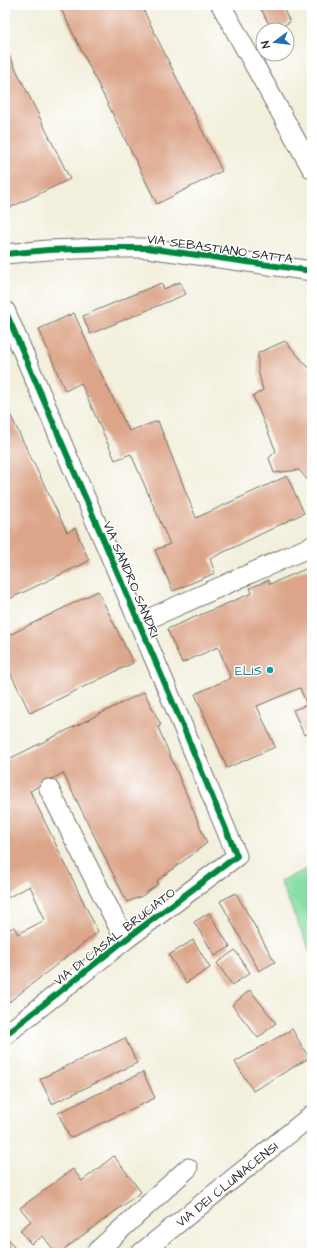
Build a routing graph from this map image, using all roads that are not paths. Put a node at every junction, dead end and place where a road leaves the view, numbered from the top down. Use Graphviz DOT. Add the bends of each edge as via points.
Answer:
graph roads {
  1 [pos="221,5"];
  2 [pos="312,169"];
  3 [pos="5,254"];
  4 [pos="312,271"];
  5 [pos="5,310"];
  6 [pos="312,546"];
  7 [pos="139,623"];
  8 [pos="49,788"];
  9 [pos="238,856"];
  10 [pos="125,940"];
  11 [pos="5,1035"];
  12 [pos="312,1115"];
  13 [pos="188,1168"];
  14 [pos="95,1253"];
  15 [pos="141,1253"];
  1 -- 2 [label="street"];
  3 -- 4 [label="street, VIA SEBASTIANO SATTA" via="48,250 147,248"];
  5 -- 7 [label="street, VIA SANDRO SANDRI"];
  6 -- 7 [label="street"];
  7 -- 9 [label="street, VIA SANDRO SANDRI"];
  8 -- 10 [label="street"];
  9 -- 10 [label="street, VIA DI CASAL BRUCIATO"];
  10 -- 11 [label="street, VIA DI CASAL BRUCIATO"];
  12 -- 15 [label="street, VIA DEI CLUNIACENSI"];
  13 -- 14 [label="street"];
}
